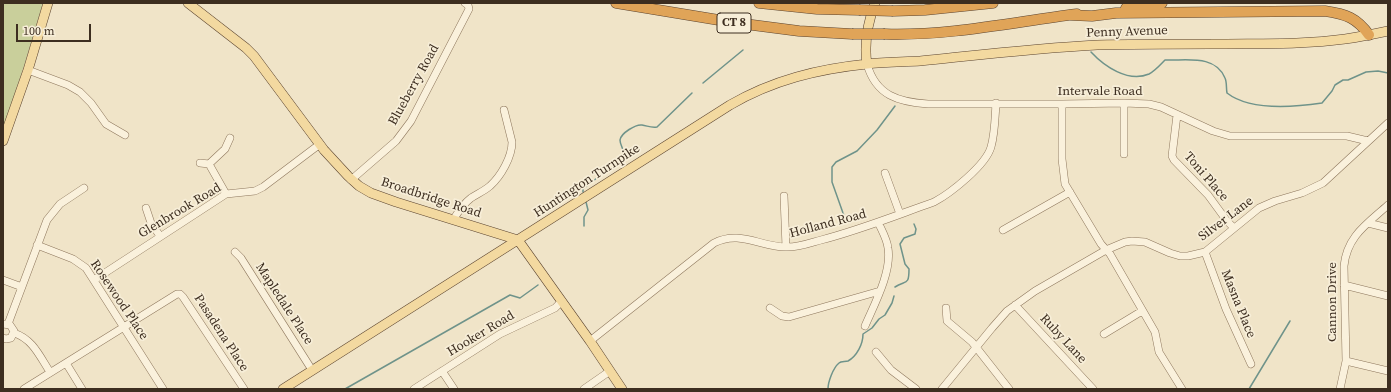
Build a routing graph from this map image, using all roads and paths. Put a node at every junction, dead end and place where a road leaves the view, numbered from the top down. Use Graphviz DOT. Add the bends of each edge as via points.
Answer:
graph roads {
  1 [pos="48,3"];
  2 [pos="188,3"];
  3 [pos="616,3"];
  4 [pos="759,3"];
  5 [pos="875,3"];
  6 [pos="984,3"];
  7 [pos="993,3"];
  8 [pos="1162,3"];
  9 [pos="467,6"];
  10 [pos="973,6"];
  11 [pos="1070,15"];
  12 [pos="1388,31"];
  13 [pos="1369,35"];
  14 [pos="867,64"];
  15 [pos="28,70"];
  16 [pos="996,103"];
  17 [pos="1124,103"];
  18 [pos="1062,104"];
  19 [pos="504,110"];
  20 [pos="1177,115"];
  21 [pos="1388,123"];
  22 [pos="125,135"];
  23 [pos="230,138"];
  24 [pos="3,141"];
  25 [pos="1368,141"];
  26 [pos="320,144"];
  27 [pos="1124,154"];
  28 [pos="200,163"];
  29 [pos="209,164"];
  30 [pos="885,173"];
  31 [pos="351,180"];
  32 [pos="84,188"];
  33 [pos="1070,192"];
  34 [pos="226,194"];
  35 [pos="784,196"];
  36 [pos="1388,205"];
  37 [pos="146,208"];
  38 [pos="900,214"];
  39 [pos="453,220"];
  40 [pos="878,222"];
  41 [pos="1368,223"];
  42 [pos="1234,228"];
  43 [pos="1388,228"];
  44 [pos="1003,230"];
  45 [pos="160,236"];
  46 [pos="518,240"];
  47 [pos="37,245"];
  48 [pos="786,247"];
  49 [pos="1106,250"];
  50 [pos="235,252"];
  51 [pos="1205,252"];
  52 [pos="3,280"];
  53 [pos="94,280"];
  54 [pos="1344,286"];
  55 [pos="22,287"];
  56 [pos="880,291"];
  57 [pos="1388,296"];
  58 [pos="562,301"];
  59 [pos="1015,306"];
  60 [pos="770,308"];
  61 [pos="946,308"];
  62 [pos="1142,311"];
  63 [pos="6,324"];
  64 [pos="865,326"];
  65 [pos="123,327"];
  66 [pos="14,333"];
  67 [pos="1104,334"];
  68 [pos="3,338"];
  69 [pos="590,340"];
  70 [pos="976,348"];
  71 [pos="876,352"];
  72 [pos="1346,362"];
  73 [pos="66,363"];
  74 [pos="1251,364"];
  75 [pos="312,370"];
  76 [pos="442,371"];
  77 [pos="610,371"];
  78 [pos="1388,371"];
  79 [pos="50,372"];
  80 [pos="24,389"];
  81 [pos="82,389"];
  82 [pos="163,389"];
  83 [pos="244,389"];
  84 [pos="283,389"];
  85 [pos="414,389"];
  86 [pos="454,389"];
  87 [pos="584,389"];
  88 [pos="622,389"];
  89 [pos="916,389"];
  90 [pos="942,389"];
  91 [pos="1009,389"];
  92 [pos="1094,389"];
  93 [pos="1182,389"];
  94 [pos="1340,389"];
  1 -- 15 [label="main road"];
  2 -- 26 [label="main road, Broadbridge Road" via="246,48"];
  3 -- 11 [label="highway, CT 8, bridge" via="737,23 798,31 852,34 932,34"];
  4 -- 10 [label="highway, CT 8, bridge" via="893,11"];
  5 -- 14 [label="main road" via="866,47"];
  6 -- 10 [label="highway"];
  7 -- 10 [label="highway, CT 8"];
  8 -- 11 [label="highway, CT 8"];
  9 -- 31 [label="street, Blueberry Road" via="411,121 396,141"];
  11 -- 13 [label="highway" via="1322,11 1354,19"];
  12 -- 13 [label="main road, Penny Avenue"];
  13 -- 14 [label="main road, Penny Avenue" via="1261,44 1096,46"];
  14 -- 16 [label="street, Intervale Road" via="877,85 900,100 928,104"];
  14 -- 46 [label="main road, Huntington Turnpike" via="800,75 752,93"];
  15 -- 22 [label="street" via="80,92 106,124"];
  15 -- 24 [label="main road"];
  16 -- 18 [label="street, Intervale Road"];
  16 -- 38 [label="street" via="991,148 980,166 942,198"];
  17 -- 18 [label="street, Intervale Road"];
  17 -- 20 [label="street, Intervale Road" via="1155,105"];
  17 -- 27 [label="street"];
  18 -- 33 [label="street" via="1062,159 1066,184"];
  19 -- 39 [label="street" via="512,142 507,162 490,186 462,206"];
  20 -- 25 [label="street, Intervale Road" via="1230,136 1347,136"];
  20 -- 42 [label="street, Toni Place" via="1172,156 1174,160 1208,195"];
  21 -- 25 [label="street, Silver Lane"];
  23 -- 29 [label="street" via="224,149"];
  25 -- 42 [label="street, Silver Lane" via="1334,174 1317,186 1259,208"];
  26 -- 31 [label="main road, Broadbridge Road"];
  26 -- 34 [label="street, Glenbrook Road" via="264,187 255,191"];
  28 -- 29 [label="street"];
  29 -- 34 [label="street"];
  30 -- 38 [label="street"];
  31 -- 39 [label="main road, Broadbridge Road" via="381,197"];
  32 -- 47 [label="street" via="55,210 44,226"];
  33 -- 44 [label="street"];
  33 -- 49 [label="street"];
  34 -- 45 [label="street, Glenbrook Road"];
  35 -- 48 [label="street"];
  36 -- 41 [label="street, Cannon Drive"];
  37 -- 45 [label="street" via="151,223"];
  38 -- 40 [label="street"];
  39 -- 46 [label="main road, Broadbridge Road"];
  40 -- 48 [label="street, Holland Road" via="834,237"];
  40 -- 56 [label="street, Holland Road" via="888,249 886,272"];
  41 -- 43 [label="street"];
  41 -- 54 [label="street, Cannon Drive" via="1355,236 1346,254"];
  42 -- 51 [label="street, Silver Lane"];
  45 -- 53 [label="street, Glenbrook Road"];
  46 -- 58 [label="main road"];
  46 -- 75 [label="main road, Huntington Turnpike"];
  47 -- 53 [label="street, Rosewood Place" via="80,262"];
  47 -- 55 [label="street"];
  48 -- 69 [label="street, Holland Road" via="736,237 722,239"];
  49 -- 51 [label="street, Silver Lane" via="1132,241 1145,242 1180,256"];
  49 -- 59 [label="street, Silver Lane" via="1035,291"];
  49 -- 62 [label="street"];
  50 -- 75 [label="street, Mapledale Place"];
  51 -- 74 [label="street, Masna Place" via="1226,309"];
  52 -- 55 [label="street"];
  53 -- 65 [label="street, Rosewood Place"];
  54 -- 57 [label="street"];
  54 -- 72 [label="street, Cannon Drive"];
  55 -- 63 [label="street"];
  56 -- 60 [label="street" via="789,317 782,316"];
  56 -- 64 [label="street, Holland Road"];
  58 -- 69 [label="main road"];
  58 -- 76 [label="street, Hooker Road" via="555,308 500,334"];
  59 -- 70 [label="street, Silver Lane"];
  59 -- 92 [label="street, Ruby Lane"];
  61 -- 70 [label="street" via="948,321"];
  62 -- 67 [label="street"];
  62 -- 93 [label="street" via="1157,335 1159,352"];
  63 -- 66 [label="street" via="14,328"];
  65 -- 73 [label="street"];
  65 -- 82 [label="street, Rosewood Place"];
  65 -- 83 [label="street, Pasadena Place" via="177,294 183,297"];
  66 -- 68 [label="street" via="9,339"];
  66 -- 79 [label="street" via="31,343"];
  69 -- 77 [label="main road"];
  70 -- 90 [label="street, Silver Lane"];
  70 -- 91 [label="street"];
  71 -- 89 [label="street" via="891,370"];
  72 -- 78 [label="street"];
  72 -- 94 [label="street, Cannon Drive"];
  73 -- 79 [label="street"];
  73 -- 81 [label="street"];
  75 -- 84 [label="main road, Huntington Turnpike"];
  76 -- 85 [label="street, Hooker Road"];
  76 -- 86 [label="street"];
  77 -- 87 [label="street"];
  77 -- 88 [label="main road"];
  79 -- 80 [label="street"];
}
